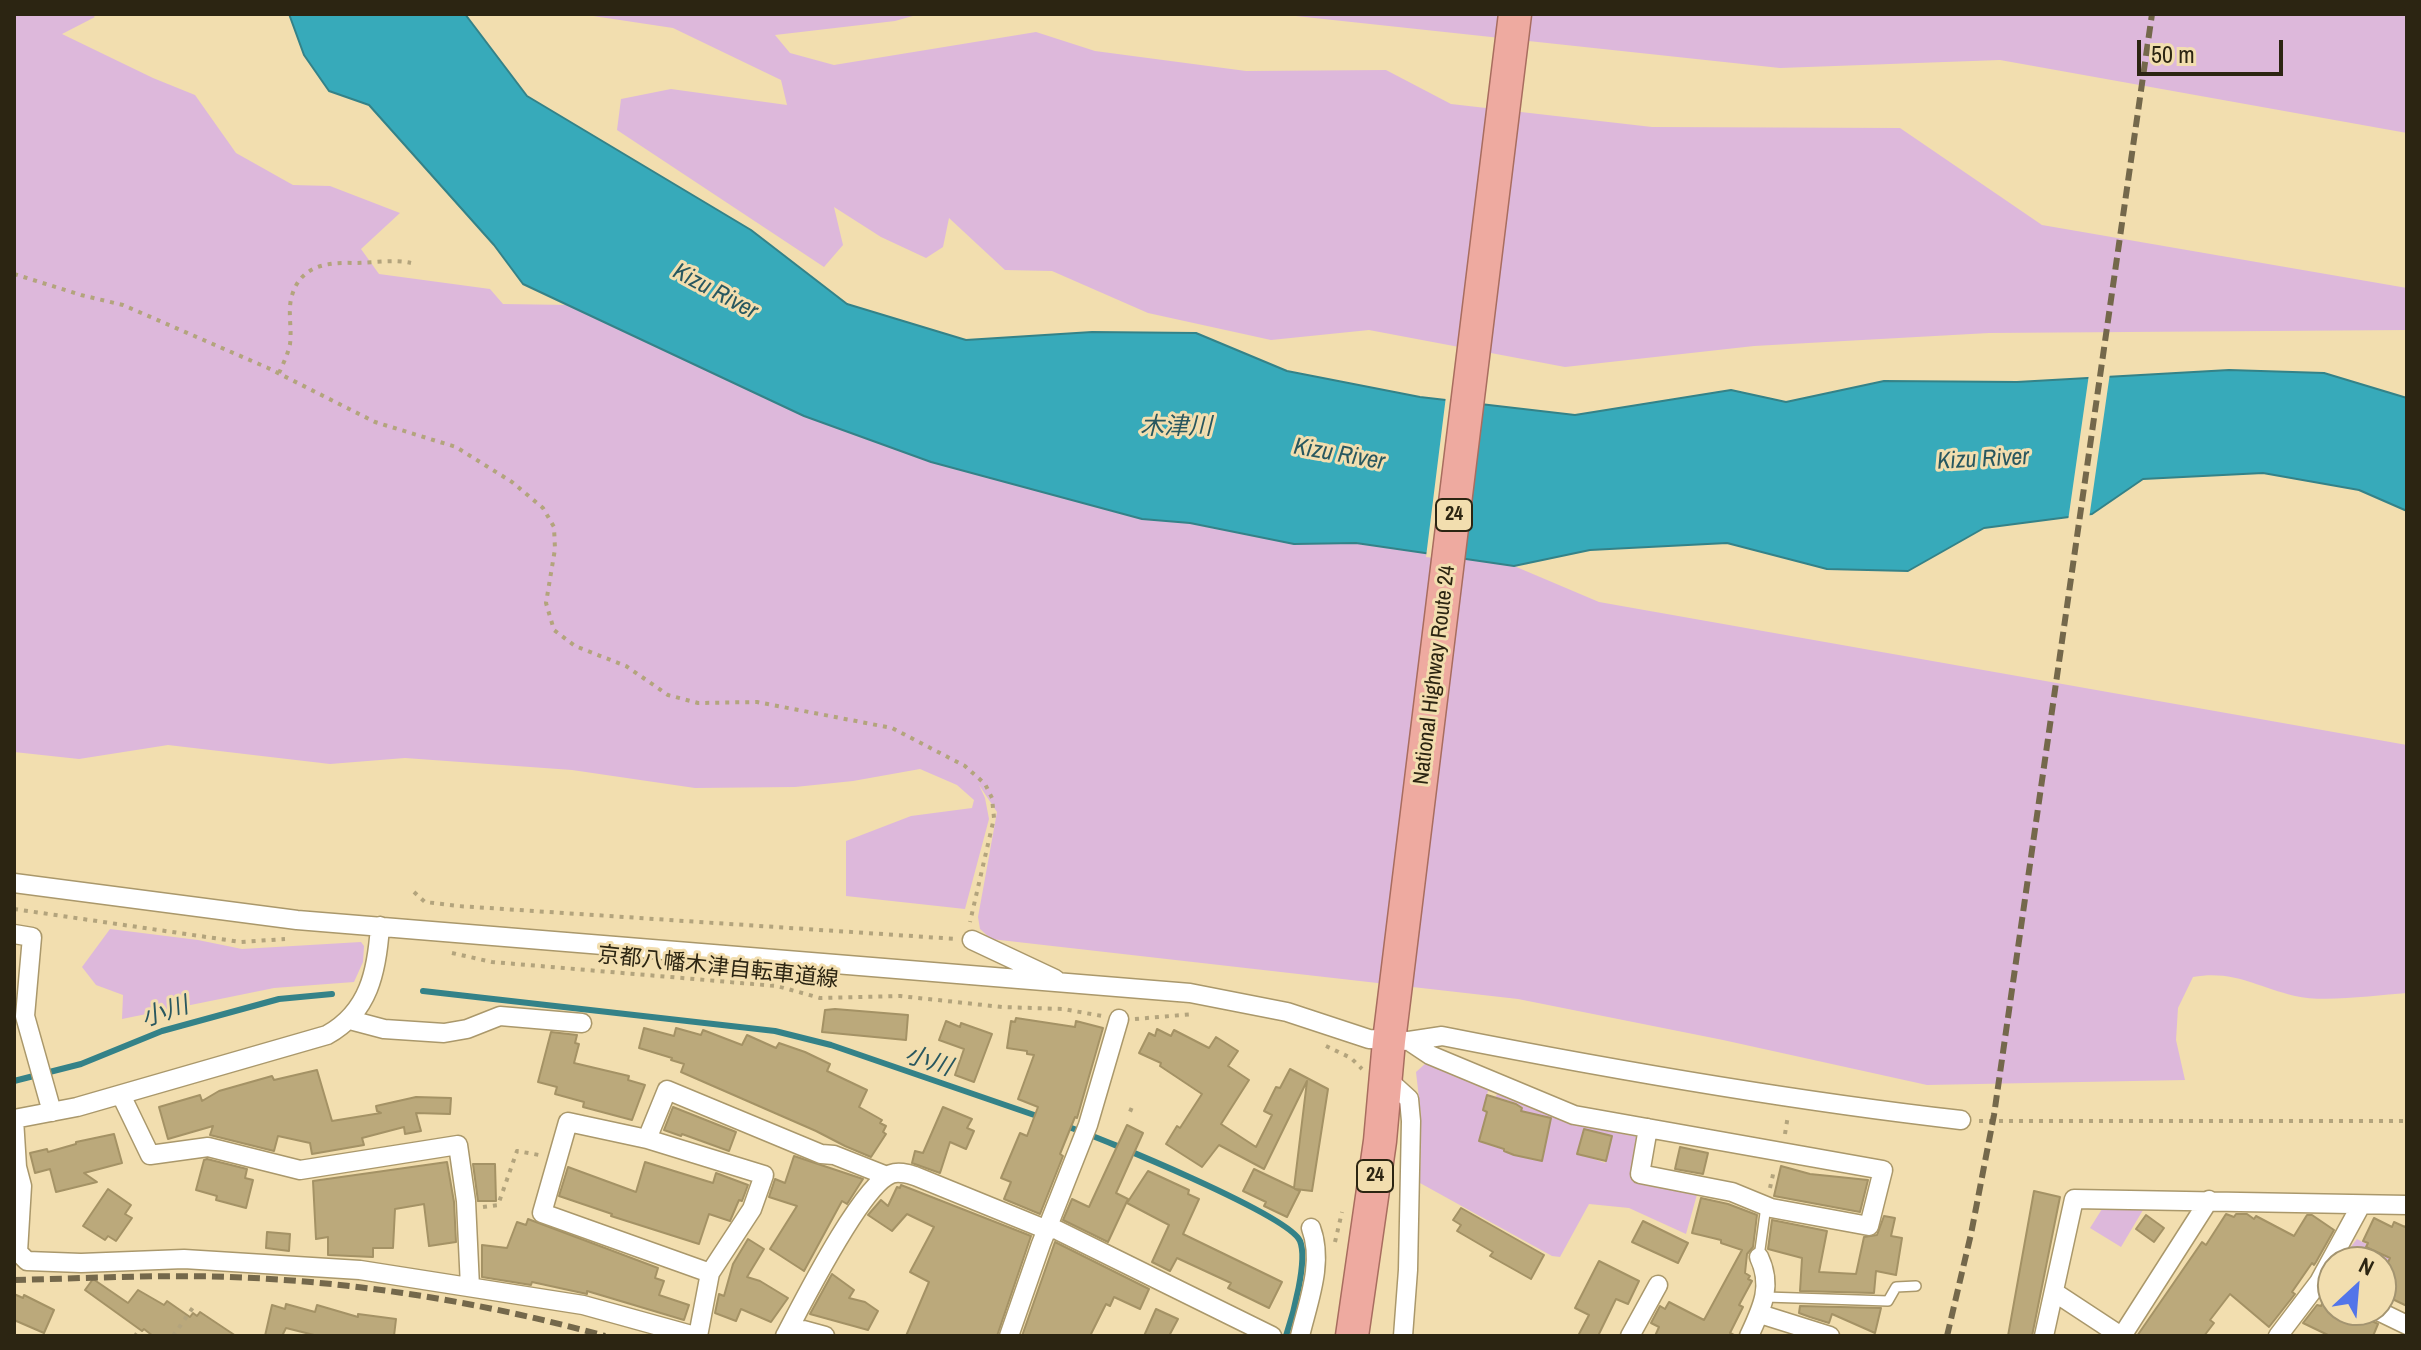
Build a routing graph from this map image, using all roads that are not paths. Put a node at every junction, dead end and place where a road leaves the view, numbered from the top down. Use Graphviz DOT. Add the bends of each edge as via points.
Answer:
graph roads {
  1 [pos="1515,14"];
  2 [pos="14,883"];
  3 [pos="380,926"];
  4 [pos="14,934"];
  5 [pos="972,940"];
  6 [pos="1064,984"];
  7 [pos="21,989"];
  8 [pos="1119,1019"];
  9 [pos="350,1020"];
  10 [pos="582,1023"];
  11 [pos="1397,1032"];
  12 [pos="26,1034"];
  13 [pos="1375,1075"];
  14 [pos="121,1095"];
  15 [pos="52,1112"];
  16 [pos="14,1119"];
  17 [pos="1961,1120"];
  18 [pos="1648,1128"];
  19 [pos="647,1139"];
  20 [pos="887,1176"];
  21 [pos="18,1186"];
  22 [pos="2209,1200"];
  23 [pos="2361,1205"];
  24 [pos="2407,1205"];
  25 [pos="1766,1206"];
  26 [pos="1048,1228"];
  27 [pos="1311,1228"];
  28 [pos="2343,1246"];
  29 [pos="1759,1257"];
  30 [pos="17,1259"];
  31 [pos="710,1273"];
  32 [pos="1658,1285"];
  33 [pos="1916,1286"];
  34 [pos="470,1287"];
  35 [pos="2054,1292"];
  36 [pos="2317,1295"];
  37 [pos="1763,1306"];
  38 [pos="696,1336"];
  39 [pos="786,1336"];
  40 [pos="825,1336"];
  41 [pos="1009,1336"];
  42 [pos="1272,1336"];
  43 [pos="1300,1336"];
  44 [pos="1352,1336"];
  45 [pos="1403,1336"];
  46 [pos="1630,1336"];
  47 [pos="1749,1336"];
  48 [pos="1830,1336"];
  49 [pos="2044,1336"];
  50 [pos="2122,1336"];
  51 [pos="2278,1336"];
  1 -- 11 [label="highway, National Highway Route 24 / 24"];
  2 -- 3 [label="street"];
  3 -- 6 [label="street"];
  3 -- 9 [label="street" via="371,983"];
  4 -- 7 [label="street" via="32,937"];
  5 -- 6 [label="street"];
  6 -- 11 [label="street" via="1201,994 1287,1012 1369,1039"];
  7 -- 12 [label="street"];
  8 -- 26 [label="street" via="1088,1125"];
  9 -- 10 [label="street" via="384,1029 444,1033 500,1016"];
  9 -- 14 [label="street" via="327,1035"];
  11 -- 13 [label="highway, National Highway Route 24 / 24"];
  11 -- 17 [label="street" via="1790,1099"];
  11 -- 18 [label="street" via="1430,1055 1574,1115"];
  12 -- 15 [label="street"];
  13 -- 44 [label="highway, National Highway Route 24 / 24"];
  13 -- 45 [label="street" via="1409,1099"];
  14 -- 15 [label="street"];
  14 -- 34 [label="street" via="150,1155 208,1147 300,1170 458,1145"];
  15 -- 16 [label="street"];
  16 -- 21 [label="street"];
  18 -- 25 [label="street" via="1640,1174 1732,1192"];
  18 -- 25 [label="street" via="1883,1170 1869,1226"];
  19 -- 20 [label="street" via="667,1090"];
  19 -- 31 [label="street" via="764,1175 752,1209"];
  19 -- 31 [label="street" via="568,1122 542,1213"];
  20 -- 26 [label="street" via="909,1174"];
  20 -- 39 [label="street" via="828,1256"];
  21 -- 30 [label="street"];
  22 -- 23 [label="street"];
  22 -- 35 [label="street" via="2074,1199"];
  22 -- 50 [label="street"];
  23 -- 24 [label="street"];
  23 -- 28 [label="street"];
  25 -- 29 [label="lane"];
  26 -- 41 [label="street"];
  26 -- 42 [label="street"];
  27 -- 43 [label="street" via="1314,1279"];
  29 -- 37 [label="street" via="1766,1277"];
  30 -- 34 [label="street" via="269,1263"];
  31 -- 38 [label="street"];
  32 -- 46 [label="street"];
  33 -- 37 [label="lane" via="1896,1287 1888,1301"];
  34 -- 38 [label="street" via="583,1305"];
  35 -- 49 [label="street"];
  35 -- 50 [label="street"];
  36 -- 51 [label="street"];
  37 -- 47 [label="street"];
  37 -- 48 [label="street"];
  39 -- 40 [label="street" via="803,1330"];
}
